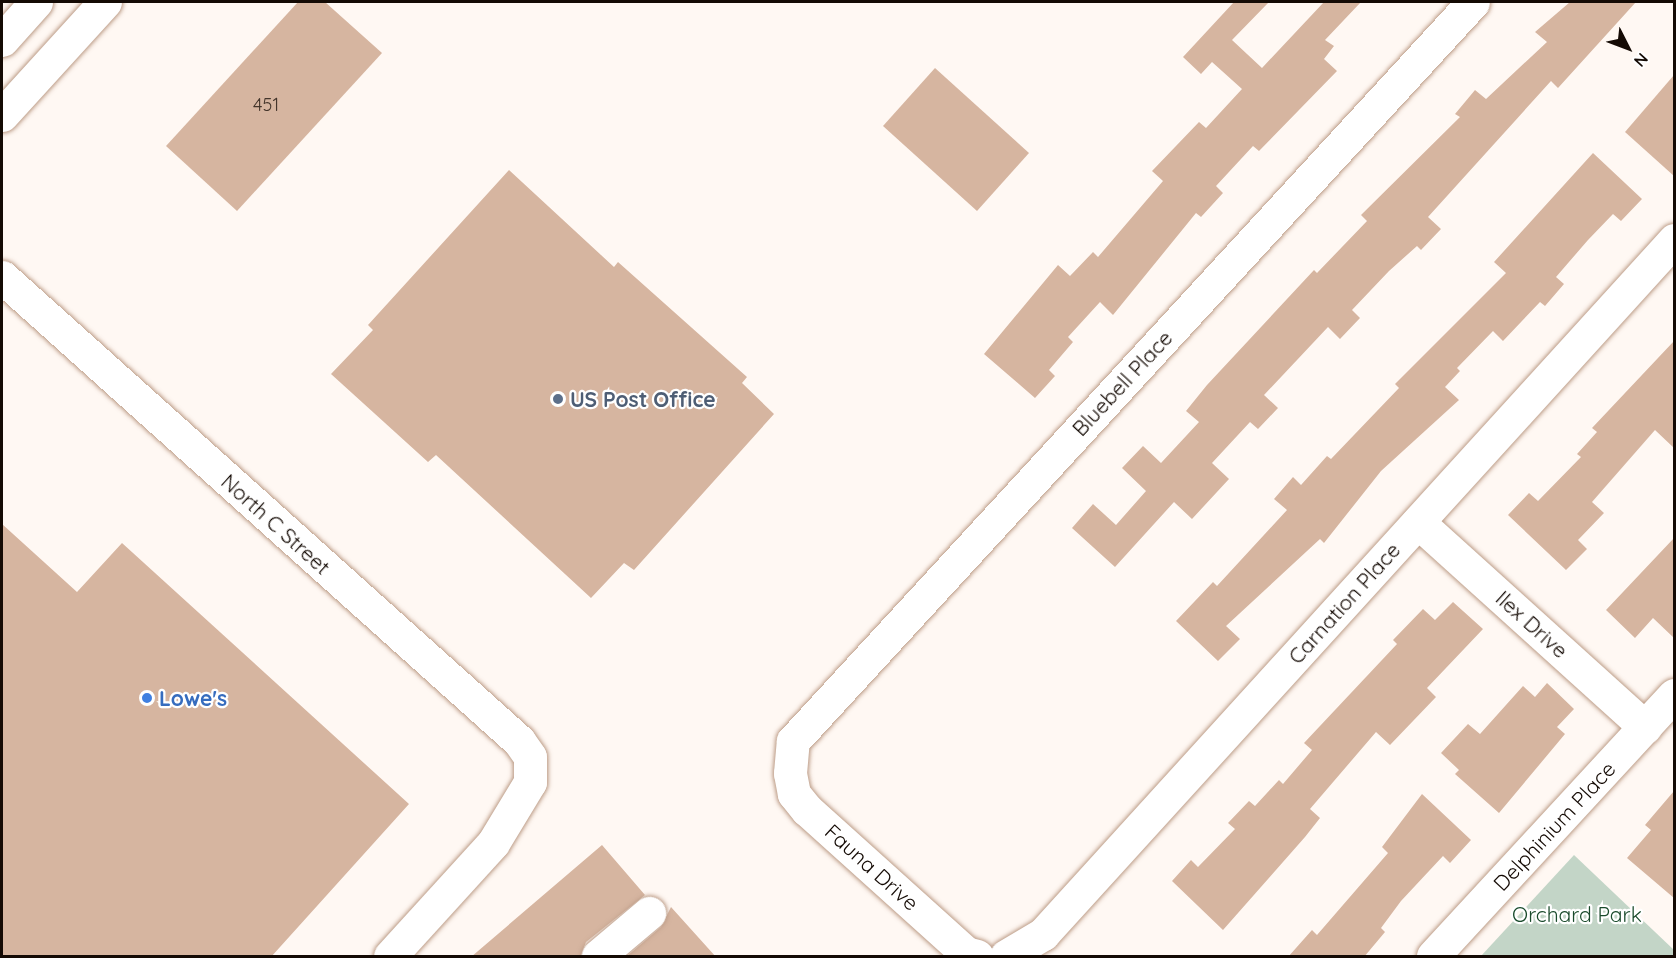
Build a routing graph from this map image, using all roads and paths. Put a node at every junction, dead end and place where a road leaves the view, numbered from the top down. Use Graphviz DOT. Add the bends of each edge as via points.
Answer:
graph roads {
  1 [pos="36,2"];
  2 [pos="105,2"];
  3 [pos="1473,2"];
  4 [pos="2,40"];
  5 [pos="2,115"];
  6 [pos="1674,240"];
  7 [pos="2,277"];
  8 [pos="1418,522"];
  9 [pos="1674,695"];
  10 [pos="1645,727"];
  11 [pos="790,773"];
  12 [pos="649,913"];
  13 [pos="971,955"];
  14 [pos="390,957"];
  15 [pos="598,957"];
  16 [pos="1006,957"];
  17 [pos="1433,957"];
  1 -- 4 [label="street"];
  2 -- 5 [label="street"];
  3 -- 11 [label="street, Bluebell Place" via="805,724 793,741"];
  6 -- 8 [label="street, Carnation Place"];
  7 -- 14 [label="street, North C Street" via="519,741 530,758 530,782 493,843"];
  8 -- 10 [label="street, Ilex Drive"];
  8 -- 16 [label="street, Carnation Place" via="1043,934"];
  9 -- 10 [label="street, Delphinium Place"];
  10 -- 17 [label="street, Delphinium Place"];
  11 -- 13 [label="street, Fauna Drive" via="794,794 807,810"];
  12 -- 15 [label="street"];
}
